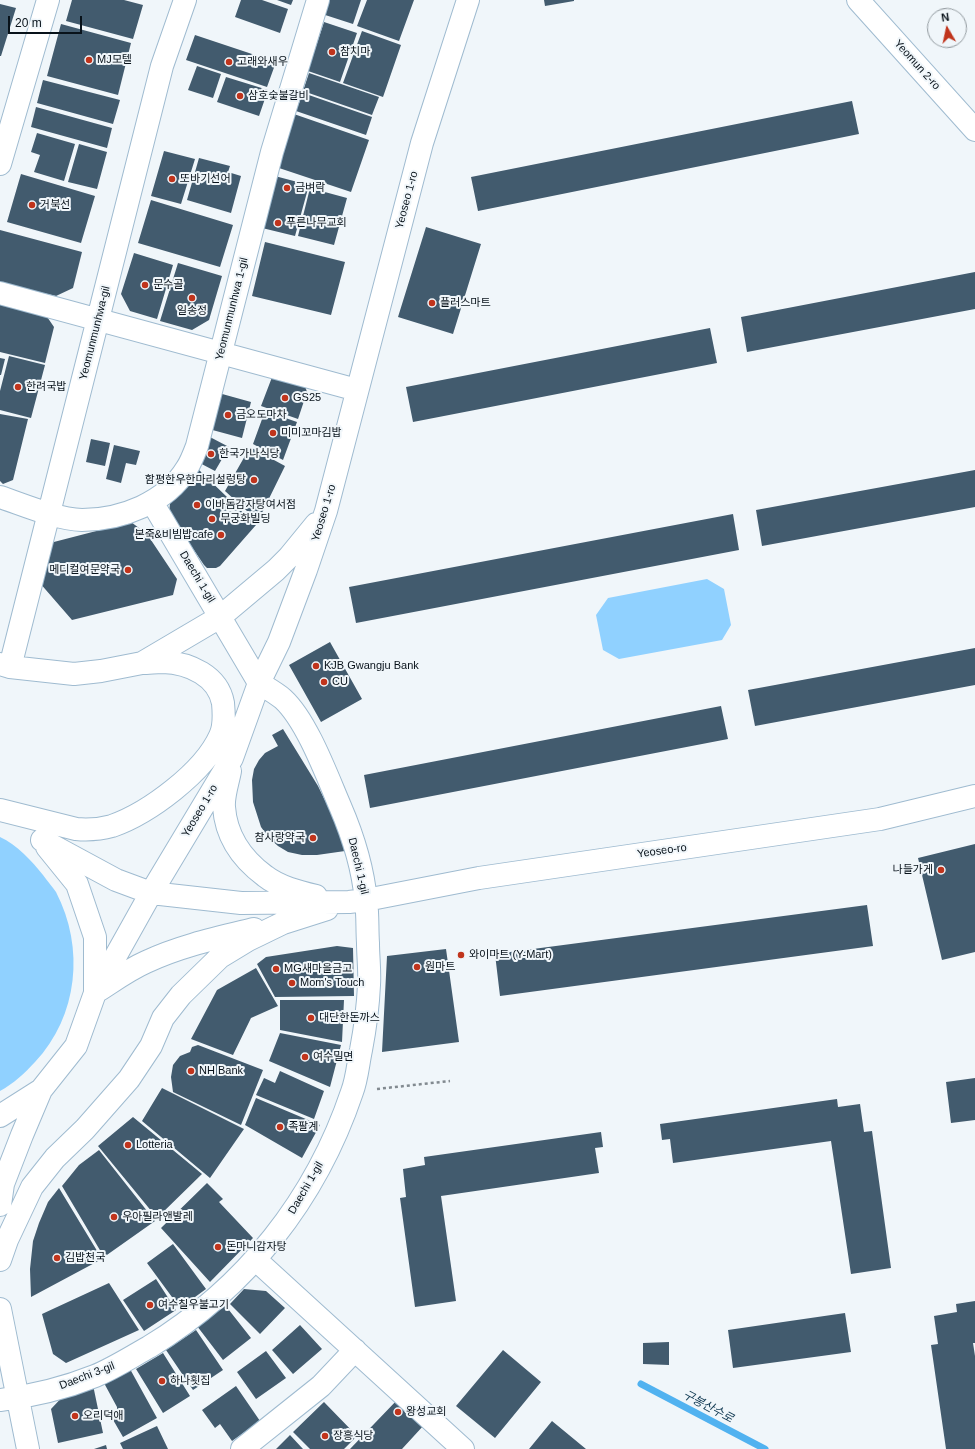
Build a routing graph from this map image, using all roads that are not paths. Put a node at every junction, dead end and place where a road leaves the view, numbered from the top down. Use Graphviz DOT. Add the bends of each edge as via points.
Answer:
graph roads {
  1 [pos="48,0"];
  2 [pos="185,0"];
  3 [pos="318,0"];
  4 [pos="468,0"];
  5 [pos="858,0"];
  6 [pos="974,122"];
  7 [pos="0,164"];
  8 [pos="0,293"];
  9 [pos="98,320"];
  10 [pos="220,353"];
  11 [pos="357,390"];
  12 [pos="0,497"];
  13 [pos="152,502"];
  14 [pos="326,511"];
  15 [pos="49,514"];
  16 [pos="220,617"];
  17 [pos="142,663"];
  18 [pos="5,666"];
  19 [pos="259,683"];
  20 [pos="232,758"];
  21 [pos="975,796"];
  22 [pos="0,812"];
  23 [pos="42,840"];
  24 [pos="151,893"];
  25 [pos="358,901"];
  26 [pos="283,923"];
  27 [pos="95,993"];
  28 [pos="42,1090"];
  29 [pos="0,1116"];
  30 [pos="0,1205"];
  31 [pos="0,1260"];
  32 [pos="256,1260"];
  33 [pos="0,1310"];
  34 [pos="172,1332"];
  35 [pos="355,1350"];
  36 [pos="9,1399"];
  37 [pos="452,1445"];
  38 [pos="28,1449"];
  39 [pos="242,1449"];
  1 -- 7 [label="street"];
  2 -- 9 [label="street, Yeomunmunhwa-gil" via="162,66"];
  3 -- 10 [label="street, Yeomunmunhwa 1-gil" via="272,152"];
  4 -- 11 [label="street, Yeoseo 1-ro" via="422,143"];
  5 -- 6 [label="street, Yeomun 2-ro"];
  8 -- 9 [label="street"];
  9 -- 10 [label="street"];
  9 -- 15 [label="street, Yeomunmunhwa-gil"];
  10 -- 11 [label="street"];
  10 -- 13 [label="street, Yeomunmunhwa 1-gil" via="197,446 187,469 172,487"];
  11 -- 14 [label="street, Yeoseo 1-ro"];
  12 -- 15 [label="street, Yeomunmunhwa 1-gil"];
  13 -- 15 [label="street, Yeomunmunhwa 1-gil" via="106,518 81,520"];
  13 -- 16 [label="street, Daechi 1-gil"];
  14 -- 16 [label="street" via="289,557"];
  14 -- 19 [label="street, Yeoseo 1-ro" via="279,642"];
  15 -- 18 [label="street, Yeomunmunhwa-gil"];
  16 -- 17 [label="street"];
  16 -- 19 [label="street, Daechi 1-gil"];
  17 -- 18 [label="street" via="74,674"];
  17 -- 22 [label="street" via="164,662 197,670 208,676 221,694 224,710 220,737 192,774 145,810 111,826 76,829"];
  19 -- 20 [label="street, Yeoseo 1-ro"];
  19 -- 25 [label="street, Daechi 1-gil" via="292,709 324,767 358,858"];
  20 -- 24 [label="street, Yeoseo 1-ro"];
  20 -- 25 [label="street" via="224,805 226,825 233,842 241,852 265,877 281,885 300,892"];
  21 -- 25 [label="street, Yeoseo-ro" via="880,819 479,878"];
  22 -- 23 [label="street"];
  23 -- 24 [label="street" via="116,880"];
  23 -- 27 [label="street" via="77,884 95,937"];
  24 -- 25 [label="street" via="241,903"];
  24 -- 27 [label="street, Yeoseo 1-ro"];
  25 -- 26 [label="street"];
  25 -- 32 [label="street, Daechi 1-gil" via="369,985 352,1092 338,1132 312,1181 289,1218"];
  26 -- 27 [label="street" via="224,936 162,955"];
  26 -- 31 [label="street" via="220,957 181,995 163,1018 151,1046 129,1079 85,1129 55,1158 32,1187"];
  27 -- 28 [label="street" via="76,1046"];
  28 -- 29 [label="street"];
  28 -- 30 [label="street" via="3,1184"];
  32 -- 34 [label="street, Daechi 1-gil" via="219,1296"];
  32 -- 35 [label="street"];
  33 -- 36 [label="street"];
  34 -- 36 [label="street, Daechi 3-gil" via="97,1375 72,1384"];
  35 -- 37 [label="street"];
  35 -- 39 [label="street" via="321,1386"];
  36 -- 38 [label="street"];
}
